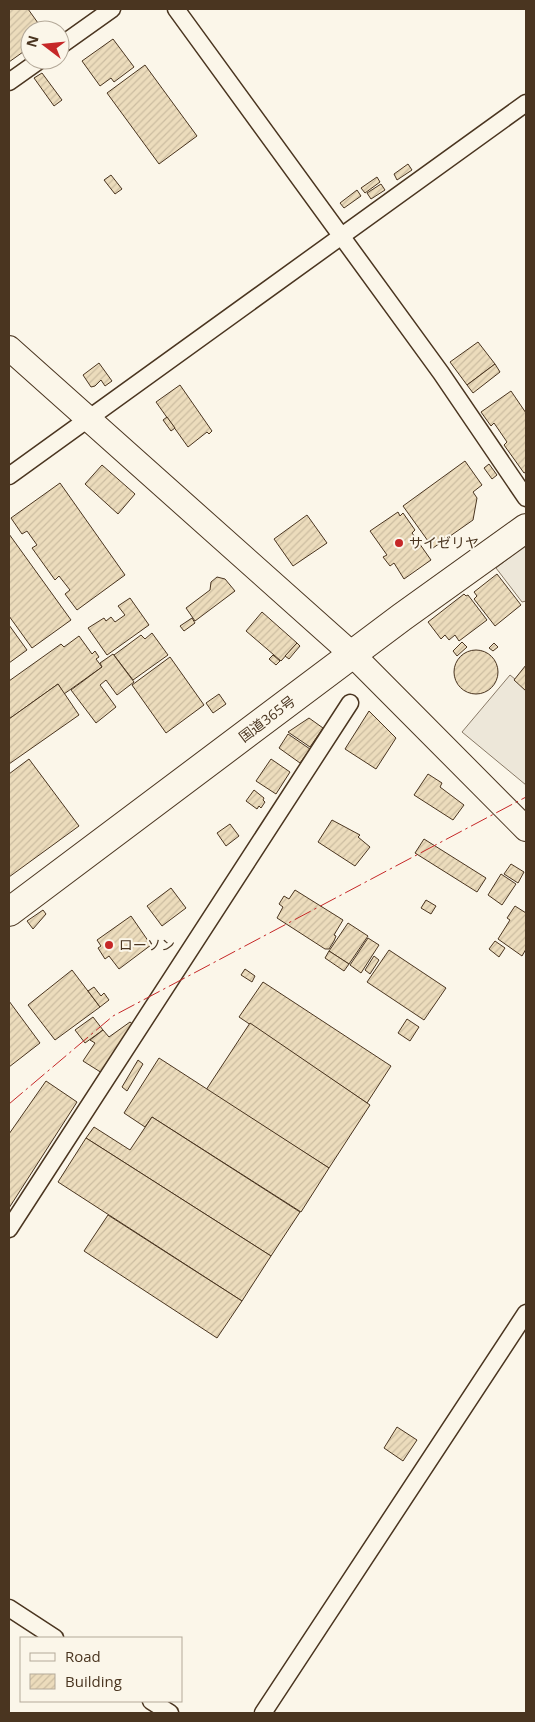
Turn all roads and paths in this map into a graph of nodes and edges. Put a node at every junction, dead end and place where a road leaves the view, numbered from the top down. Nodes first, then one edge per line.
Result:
1 (112, 9) edge
2 (176, 9) edge
3 (70, 39) edge
4 (26, 70) edge
5 (9, 82) edge
6 (526, 103) edge
7 (341, 235) junction
8 (9, 348) edge
9 (88, 419) junction
10 (9, 476) edge
11 (526, 498) edge
12 (526, 528) edge
13 (353, 655) junction
14 (350, 703) dead end
15 (526, 829) edge
16 (9, 912) edge
17 (9, 1229) edge
18 (526, 1313) edge
19 (9, 1608) edge
20 (53, 1637) edge
21 (153, 1702) edge
22 (170, 1713) edge
23 (263, 1713) edge

1 - 3 street
2 - 7 street
4 - 5 street
6 - 7 street
7 - 9 street
7 - 11 street
8 - 9 street
9 - 10 street
9 - 13 street
12 - 13 highway, 国道365号
13 - 15 street
13 - 16 highway, 国道365号
14 - 17 street
18 - 23 street
19 - 20 street
21 - 22 street

